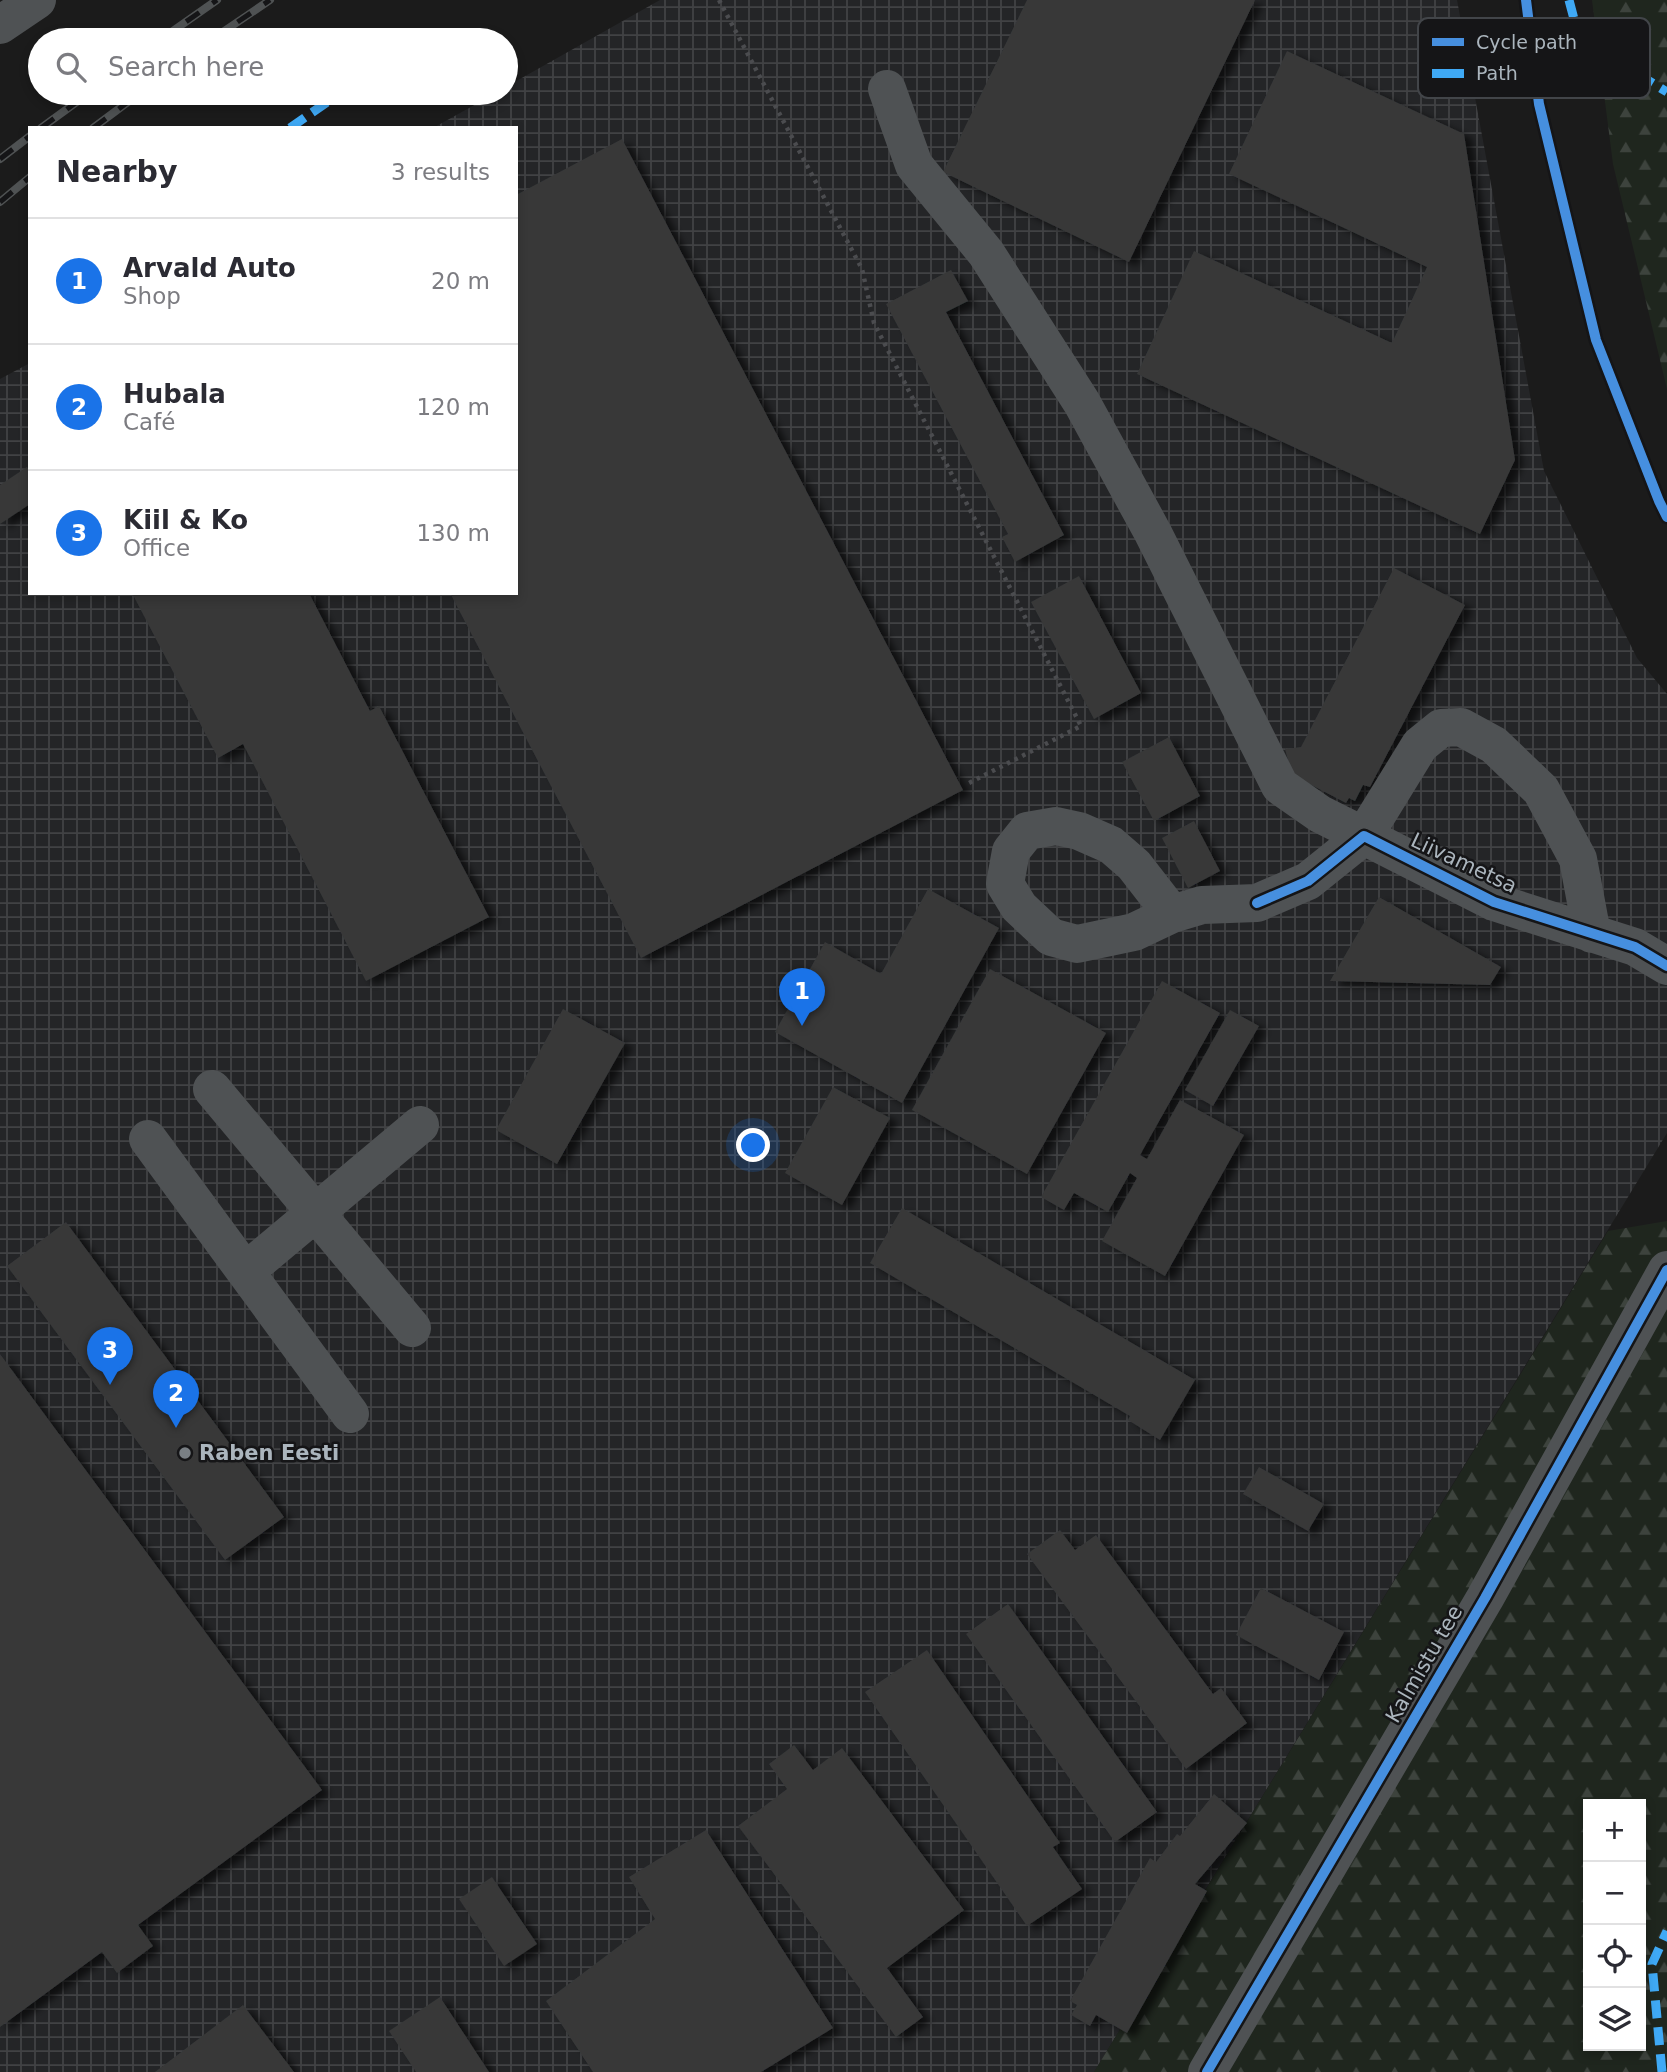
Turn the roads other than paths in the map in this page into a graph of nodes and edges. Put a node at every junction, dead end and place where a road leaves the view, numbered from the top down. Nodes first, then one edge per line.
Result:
1 (37, 0) edge
2 (0, 26) edge
3 (887, 89) dead end
4 (1364, 836) junction
5 (1172, 914) dead end
6 (1592, 934) junction
7 (1667, 966) edge
8 (212, 1089) dead end
9 (420, 1125) dead end
10 (148, 1139) dead end
11 (314, 1213) junction
12 (1667, 1270) edge
13 (246, 1271) junction
14 (412, 1328) dead end
15 (350, 1414) dead end
16 (1207, 2072) edge

1 - 2 street
3 - 4 street, Liivametsa
4 - 5 street
4 - 6 street, Liivametsa
4 - 6 street
6 - 7 street, Liivametsa
8 - 11 street
9 - 11 street
10 - 13 street
11 - 13 street
11 - 14 street
12 - 16 street, Kalmistu tee
13 - 15 street

